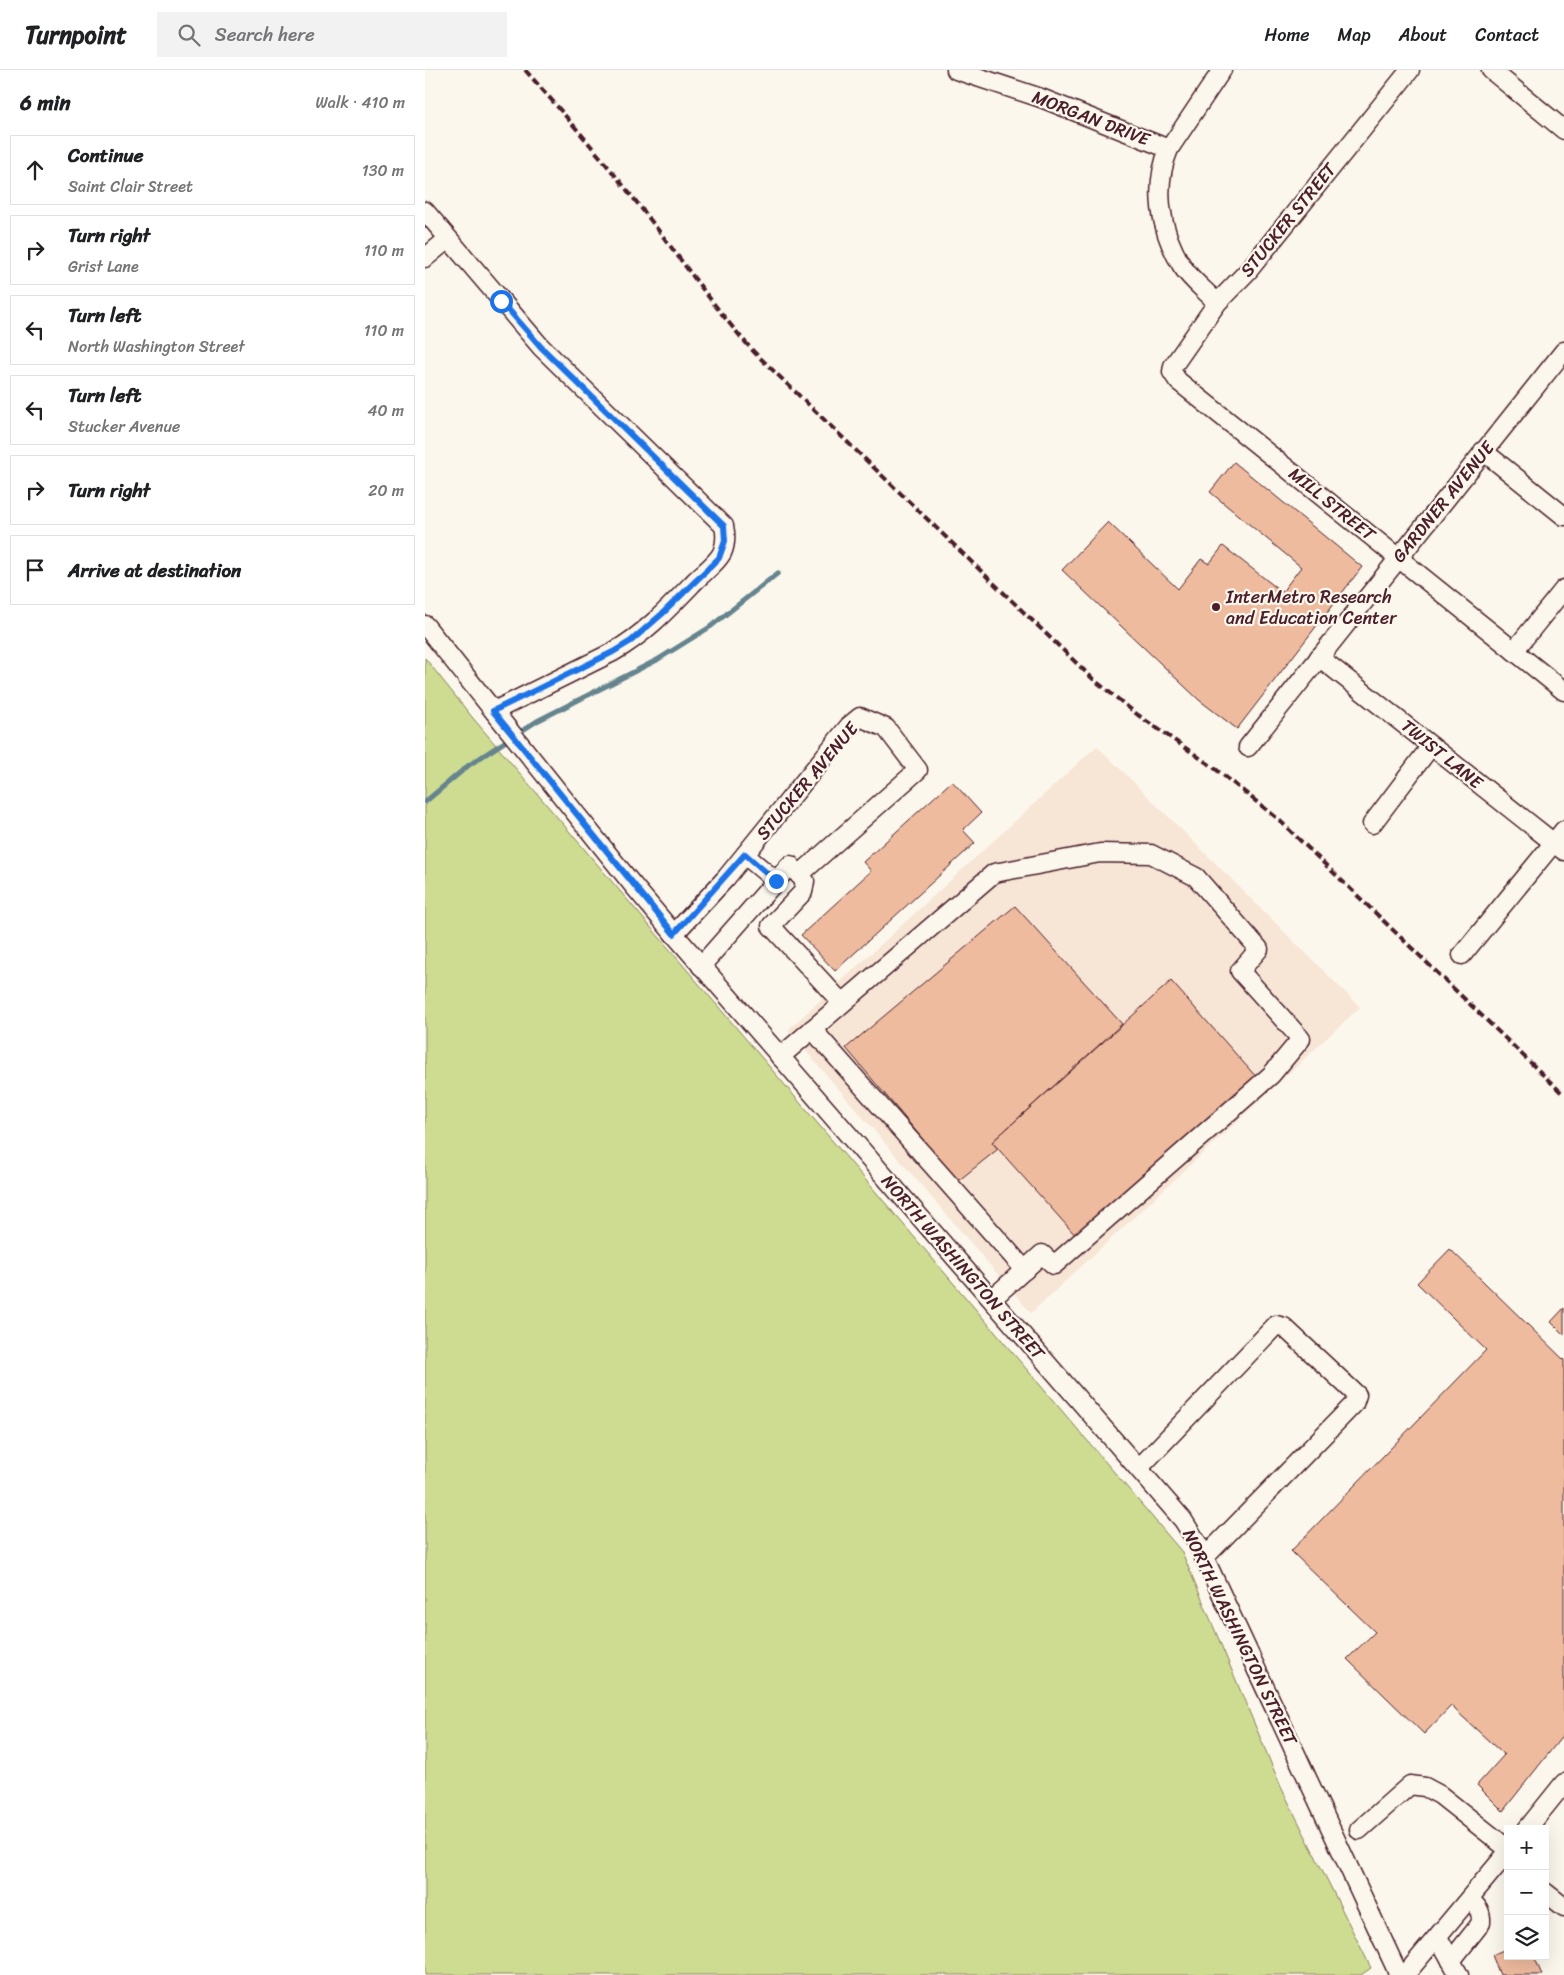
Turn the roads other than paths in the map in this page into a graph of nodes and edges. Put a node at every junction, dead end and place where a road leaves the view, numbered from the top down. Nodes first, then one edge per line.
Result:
1 (955, 70) edge
2 (1222, 70) edge
3 (1410, 70) edge
4 (1491, 70) edge
5 (1562, 123) edge
6 (1169, 149) junction
7 (425, 211) edge
8 (448, 239) junction
9 (425, 258) edge
10 (1217, 303) junction
11 (1564, 351) edge
12 (1173, 372) joint
13 (1483, 451) junction
14 (1564, 516) edge
15 (1398, 558) junction
16 (1564, 589) edge
17 (425, 624) edge
18 (1514, 651) junction
19 (1319, 657) junction
20 (1564, 690) edge
21 (493, 711) junction
22 (1431, 746) junction
23 (1247, 747) dead end
24 (1372, 824) dead end
25 (1561, 841) edge
26 (745, 854) junction
27 (799, 875) junction
28 (776, 881) junction
29 (674, 934) junction
30 (1462, 955) dead end
31 (701, 966) junction
32 (842, 1003) junction
33 (812, 1029) junction
34 (780, 1056) junction
35 (1025, 1270) junction
36 (992, 1300) junction
37 (1139, 1468) junction
38 (1204, 1558) junction
39 (1564, 1783) edge
40 (1530, 1825) edge
41 (1359, 1830) dead end
42 (1504, 1854) edge
43 (1504, 1858) edge
44 (1549, 1895) edge
45 (1469, 1899) junction
46 (1564, 1907) edge
47 (1438, 1937) junction
48 (1455, 1968) edge
49 (1399, 1975) edge
50 (1405, 1975) edge

1 - 6 street, MORGAN DRIVE
2 - 6 street
3 - 10 street, STUCKER STREET
4 - 5 street
6 - 10 street
7 - 8 street
8 - 9 street
8 - 21 street
10 - 12 street, STUCKER STREET
11 - 13 street, GARDNER AVENUE
12 - 15 street, MILL STREET
13 - 14 street
13 - 15 street, GARDNER AVENUE
15 - 18 street, MILL STREET
15 - 19 street, GARDNER AVENUE
16 - 18 street
17 - 21 street, NORTH WASHINGTON STREET
18 - 20 street, MILL STREET
19 - 22 street, TWIST LANE
19 - 23 street, GARDNER AVENUE
21 - 29 street, NORTH WASHINGTON STREET
22 - 24 street
22 - 25 street, TWIST LANE
25 - 30 street
26 - 27 street, STUCKER AVENUE
26 - 28 street
26 - 29 street, STUCKER AVENUE
27 - 28 street
27 - 32 street
28 - 31 street
29 - 31 street, NORTH WASHINGTON STREET
31 - 34 street, NORTH WASHINGTON STREET
32 - 33 street
32 - 35 street
33 - 34 street
33 - 35 street
34 - 36 street, NORTH WASHINGTON STREET
35 - 36 street
36 - 37 street, NORTH WASHINGTON STREET
37 - 38 street, NORTH WASHINGTON STREET
37 - 38 street
38 - 49 street, NORTH WASHINGTON STREET
39 - 40 street
41 - 42 street
43 - 45 street
44 - 46 street
45 - 47 street
45 - 48 street
47 - 48 street
47 - 50 street

